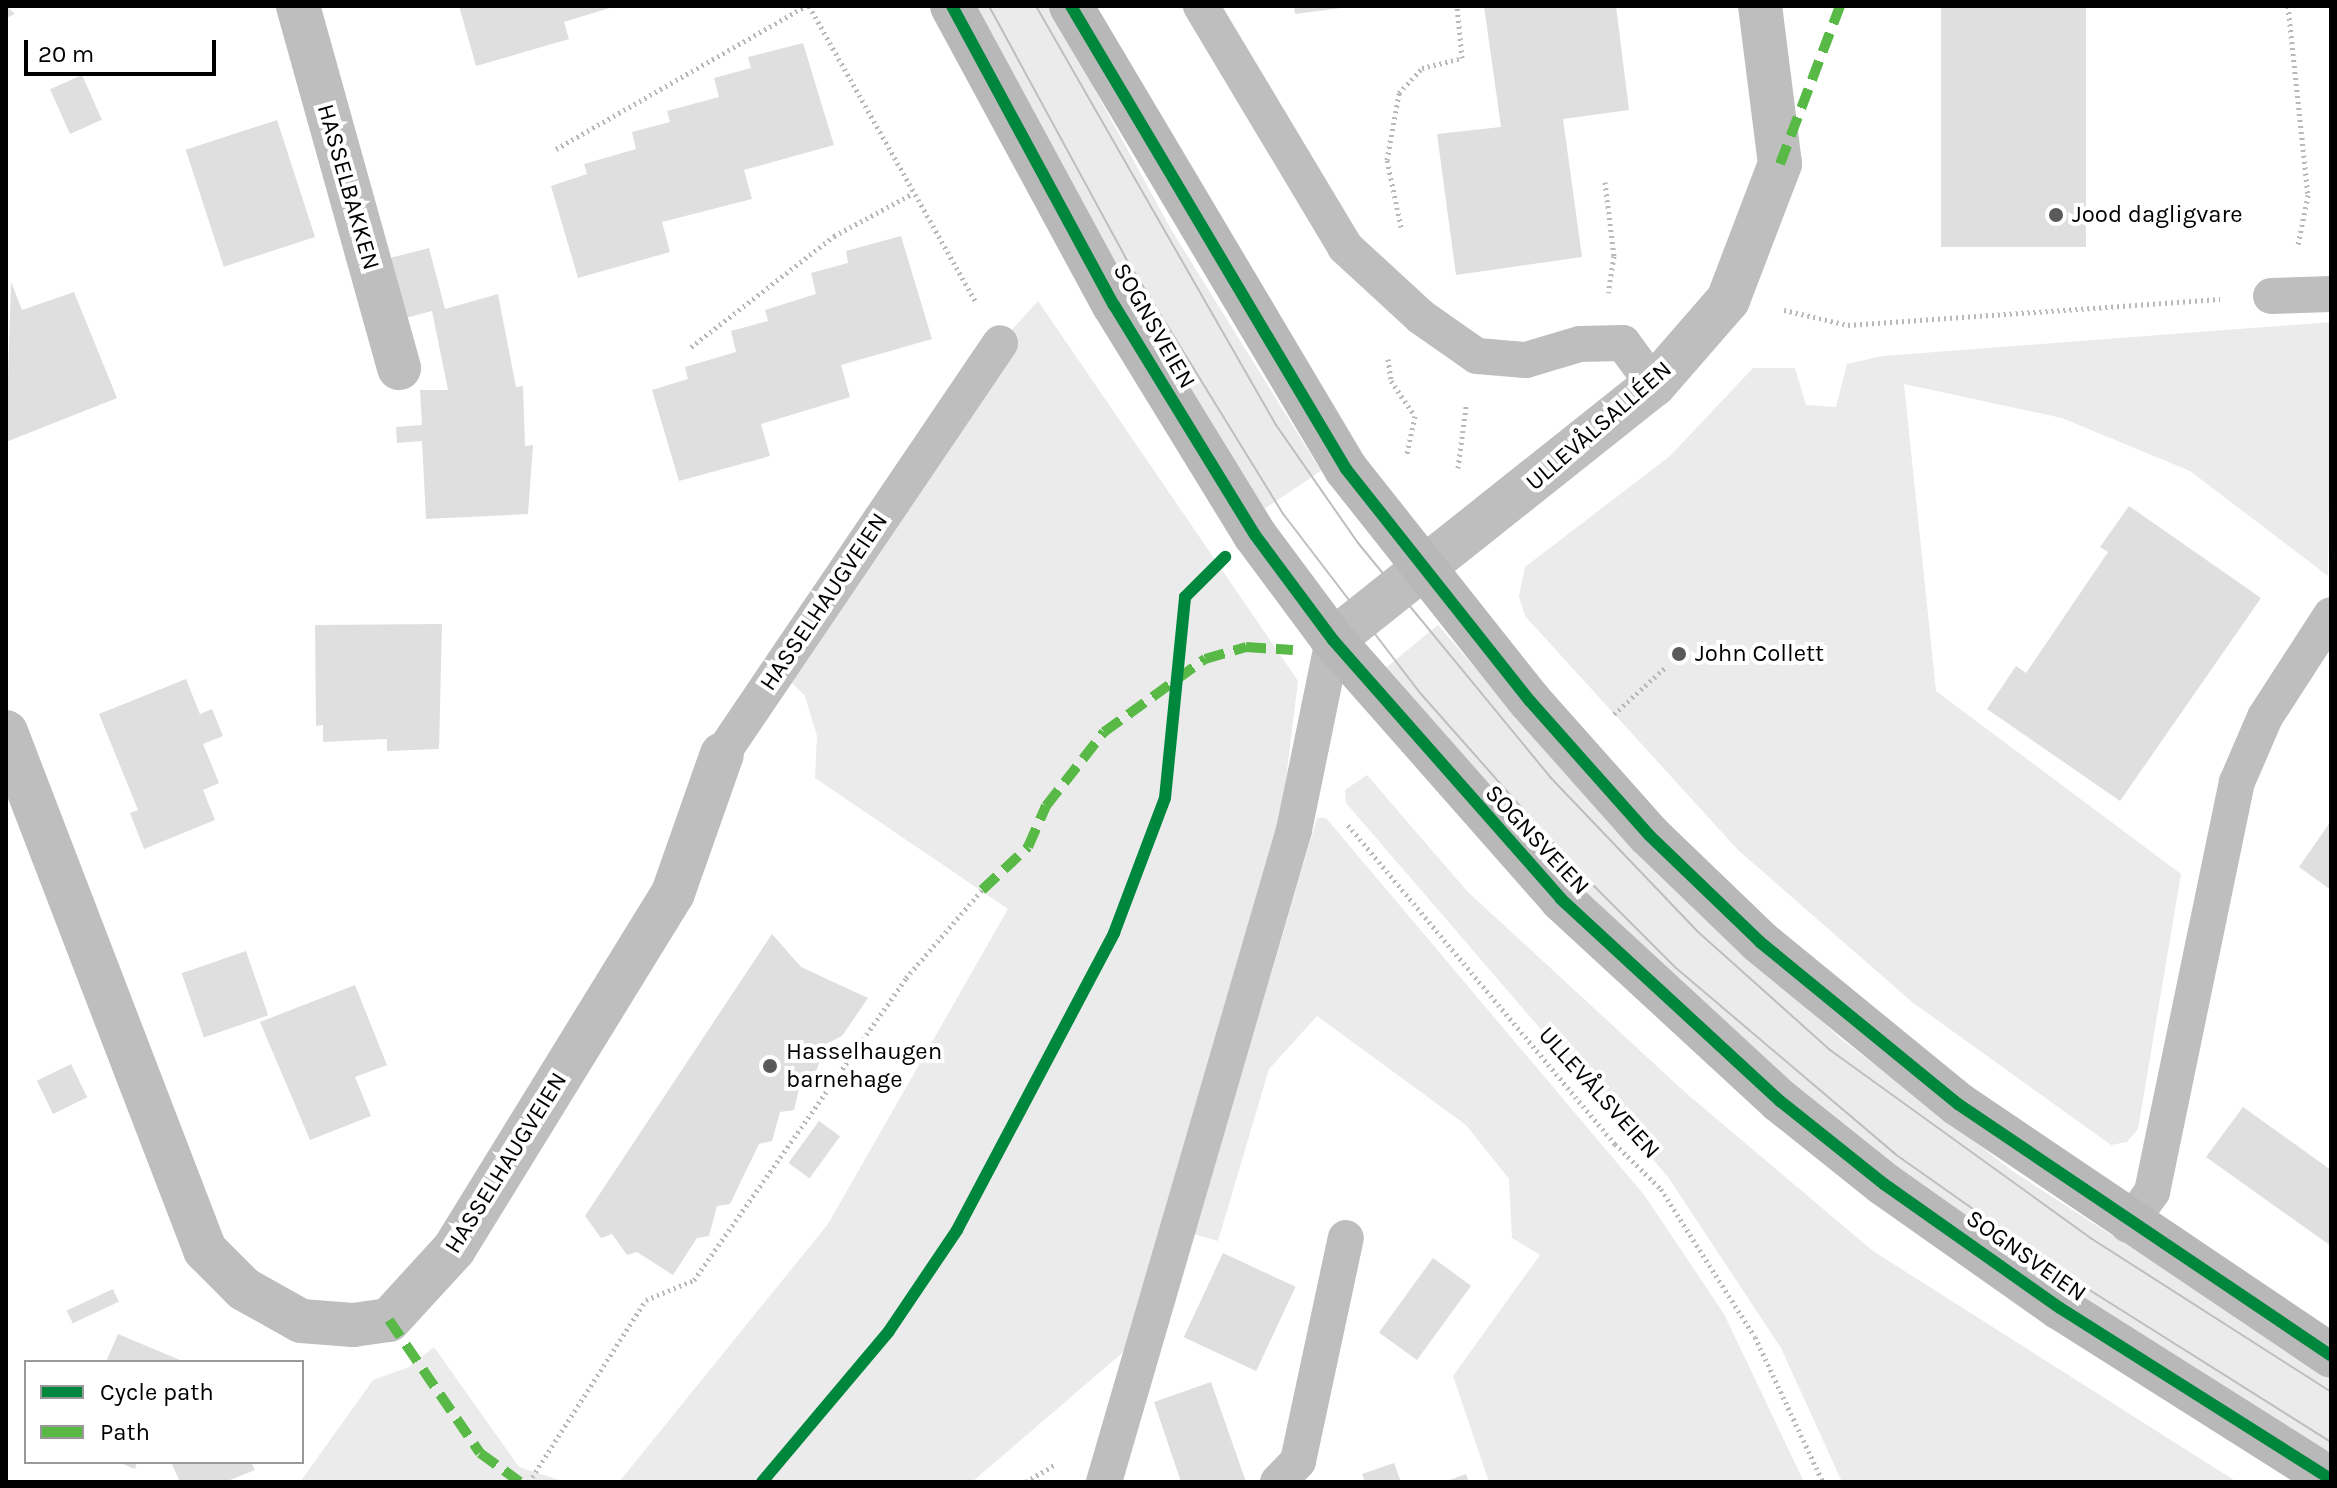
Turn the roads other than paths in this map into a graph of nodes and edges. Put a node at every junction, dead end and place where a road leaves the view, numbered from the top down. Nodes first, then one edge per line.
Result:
1 (298, 6) edge
2 (952, 6) edge
3 (1071, 6) edge
4 (1201, 6) edge
5 (1760, 6) edge
6 (2331, 294) edge
7 (2271, 296) road end
8 (1000, 343) road end
9 (399, 368) dead end
10 (1654, 385) junction
11 (1421, 569) junction
12 (2331, 615) edge
13 (1333, 640) junction
14 (6, 732) edge
15 (722, 754) joint
16 (2128, 1225) junction
17 (1346, 1238) dead end
18 (2331, 1356) edge
19 (2331, 1479) edge
20 (1104, 1482) edge
21 (1278, 1482) edge

1 - 9 street, HASSELBAKKEN
2 - 13 main road, SOGNSVEIEN
3 - 11 main road
4 - 10 lane
5 - 10 street, ULLEVÅLSALLÉEN
6 - 7 lane
8 - 15 lane, HASSELHAUGVEIEN
10 - 11 street, ULLEVÅLSALLÉEN
11 - 13 street, ULLEVÅLSALLÉEN
11 - 16 main road
12 - 16 lane
13 - 19 main road, SOGNSVEIEN
13 - 20 lane
14 - 15 street, HASSELHAUGVEIEN
16 - 18 main road
17 - 21 lane

